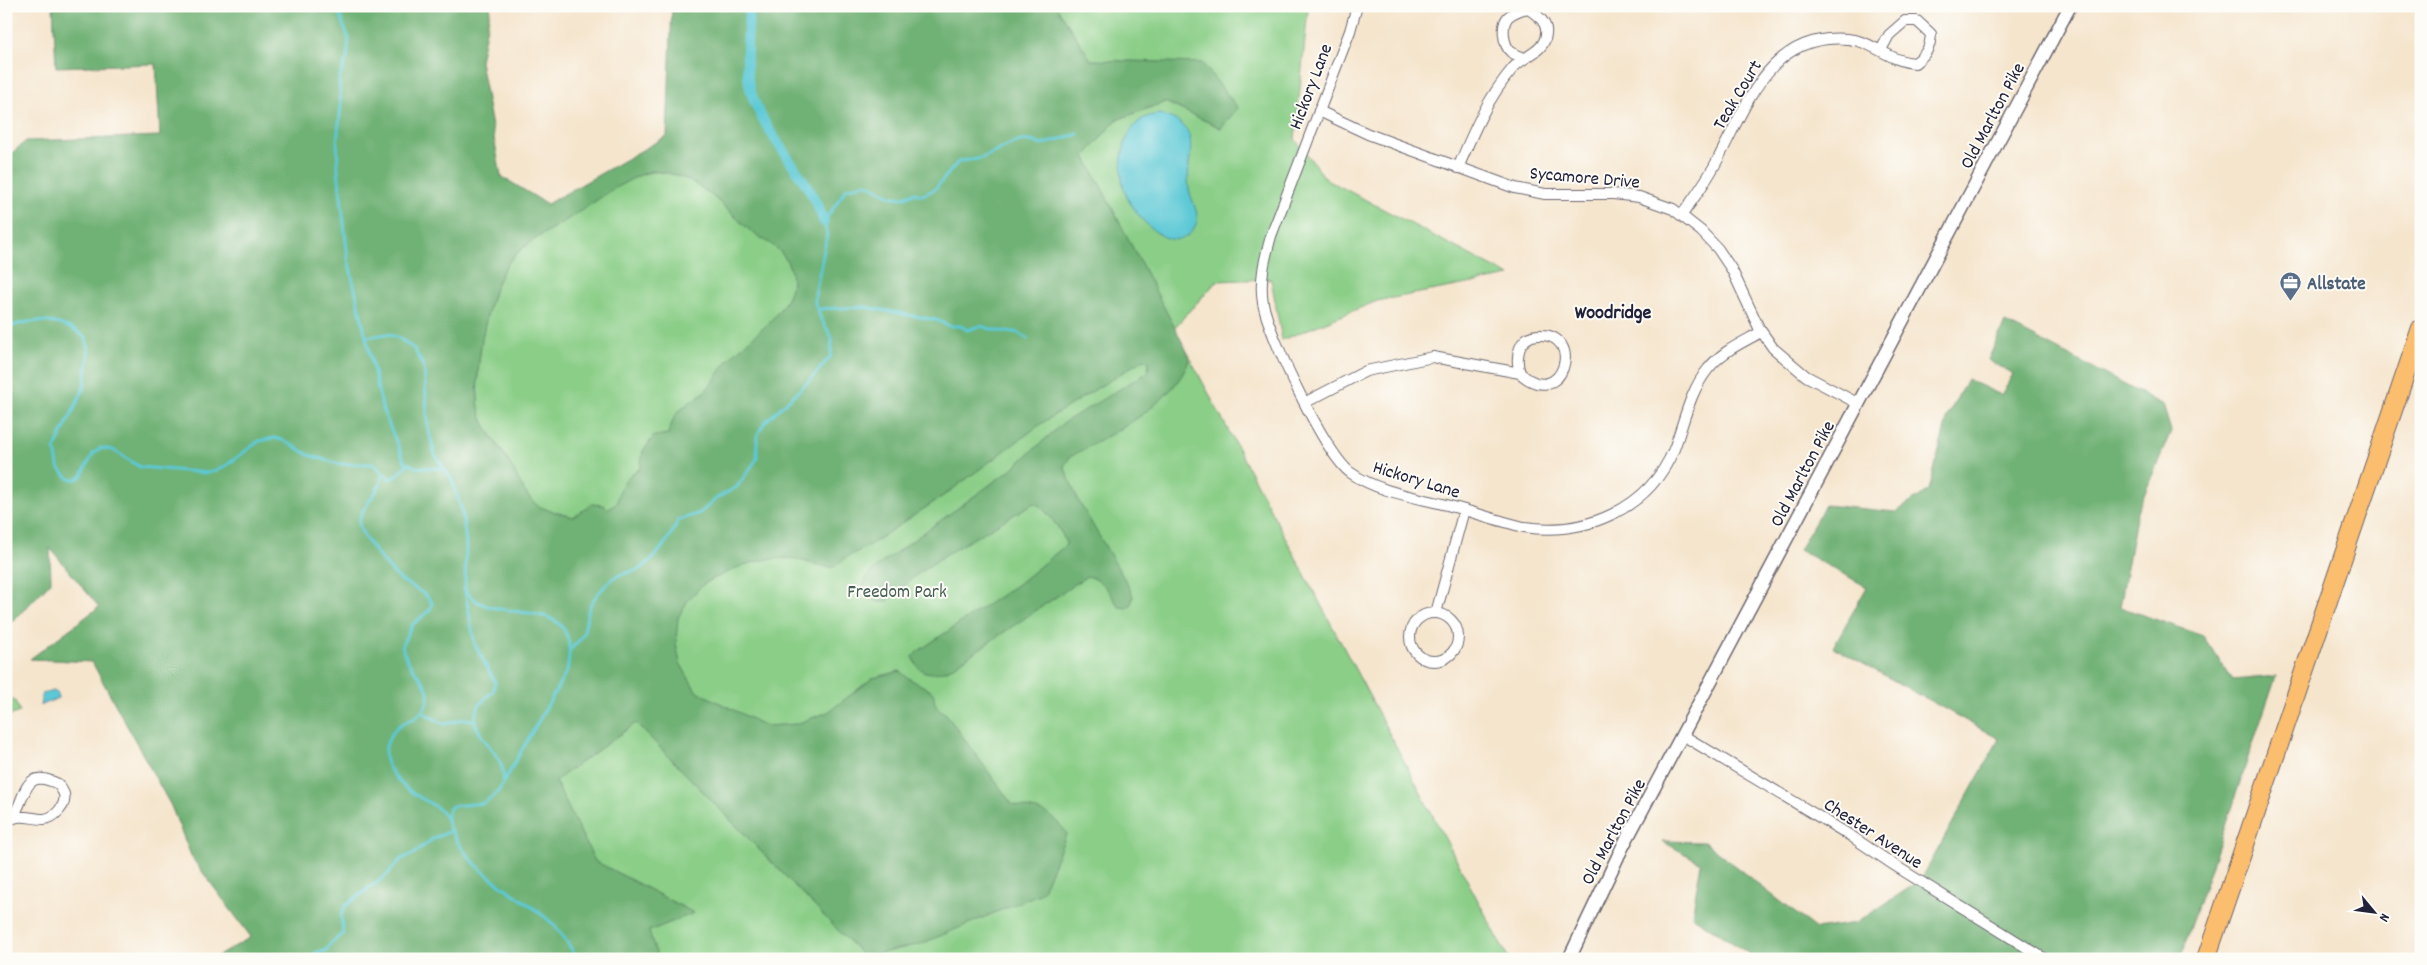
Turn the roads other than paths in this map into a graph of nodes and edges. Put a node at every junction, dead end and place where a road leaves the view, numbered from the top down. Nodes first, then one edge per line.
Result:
1 (1357, 6) edge
2 (2070, 6) edge
3 (1881, 50) junction
4 (1522, 57) junction
5 (1319, 111) junction
6 (1458, 168) junction
7 (1682, 215) junction
8 (2421, 328) edge
9 (1761, 332) junction
10 (1520, 373) junction
11 (1306, 402) junction
12 (1859, 404) junction
13 (1464, 510) junction
14 (1436, 613) junction
15 (1684, 736) junction
16 (10, 820) edge
17 (1568, 959) edge
18 (2045, 959) edge
19 (2206, 959) edge

1 - 5 street, Hickory Lane
2 - 12 street, Old Marlton Pike
3 - 3 street, Teak Court
3 - 7 street, Teak Court
4 - 4 street
4 - 6 street
5 - 6 street, Sycamore Drive
5 - 11 street, Hickory Lane
6 - 7 street, Sycamore Drive
7 - 9 street, Sycamore Drive
8 - 19 highway
9 - 12 street, Sycamore Drive
9 - 13 street, Hickory Lane
10 - 10 street
10 - 11 street
11 - 13 street, Hickory Lane
12 - 15 street, Old Marlton Pike
13 - 14 street
14 - 14 street
15 - 17 street, Old Marlton Pike
15 - 18 street, Chester Avenue
16 - 16 street

